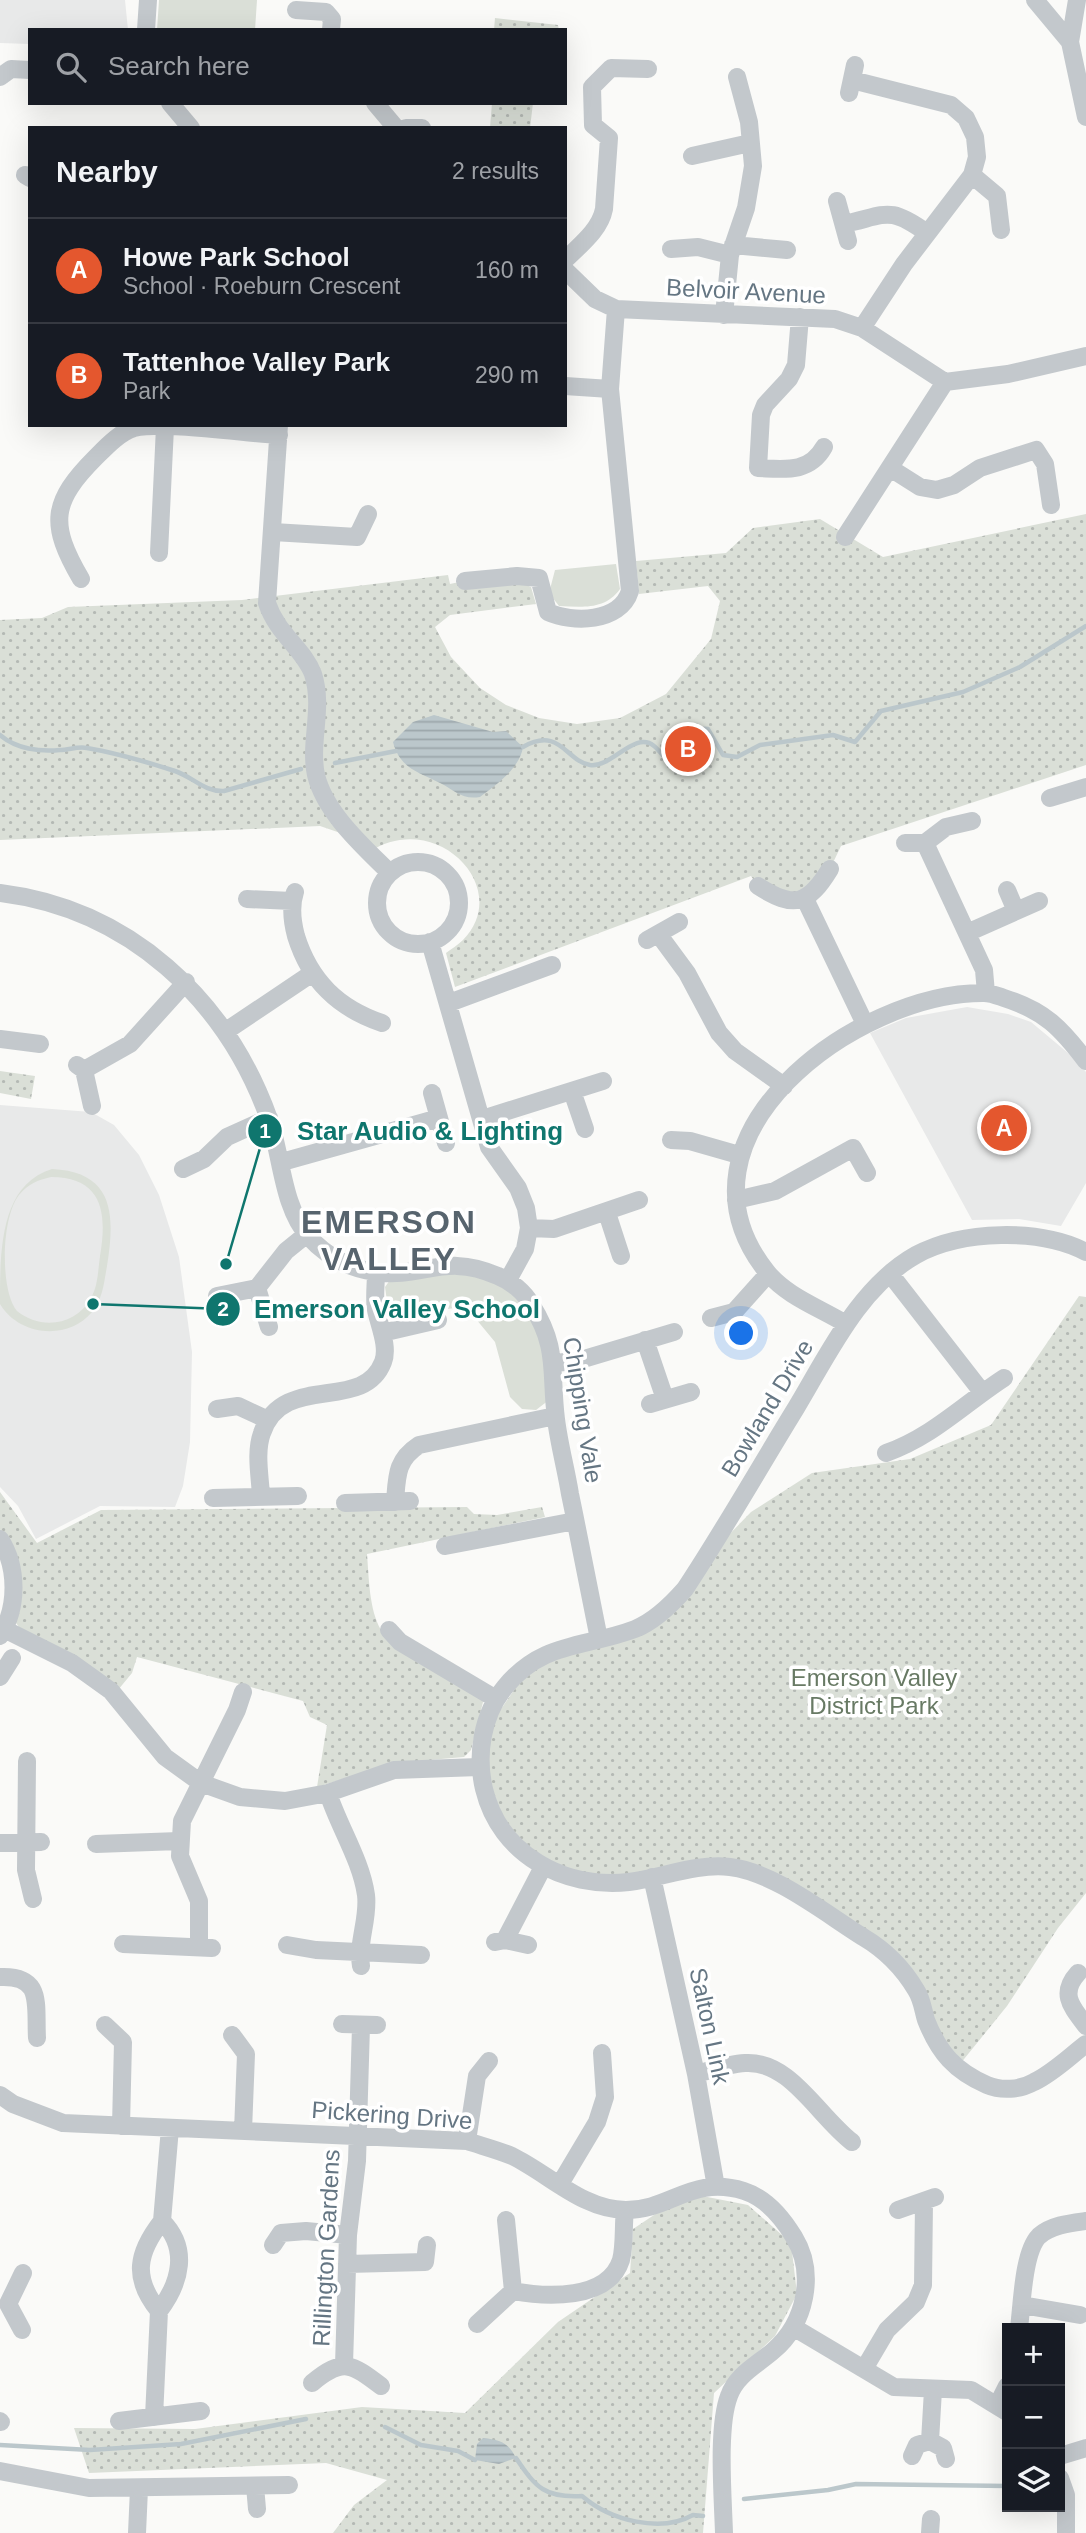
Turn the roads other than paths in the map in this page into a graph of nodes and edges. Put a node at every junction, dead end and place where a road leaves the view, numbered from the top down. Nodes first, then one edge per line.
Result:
1 (149, 0) edge
2 (1035, 0) edge
3 (1077, 0) edge
4 (296, 10) dead end
5 (146, 28) edge
6 (331, 28) edge
7 (1070, 42) junction
8 (28, 70) edge
9 (649, 72) dead end
10 (0, 77) edge
11 (737, 77) dead end
12 (852, 79) dead end
13 (172, 105) edge
14 (377, 105) edge
15 (1086, 117) edge
16 (189, 126) edge
17 (394, 126) edge
18 (750, 143) junction
19 (692, 156) dead end
20 (972, 175) junction
21 (837, 201) dead end
22 (1002, 230) dead end
23 (927, 233) junction
24 (671, 249) dead end
25 (732, 250) junction
26 (787, 250) dead end
27 (567, 258) edge
28 (567, 272) edge
29 (616, 309) junction
30 (724, 315) junction
31 (800, 317) junction
32 (862, 328) junction
33 (1082, 361) edge
34 (945, 382) junction
35 (567, 386) edge
36 (610, 389) junction
37 (166, 428) junction
38 (279, 430) edge
39 (824, 447) dead end
40 (890, 468) junction
41 (1051, 505) dead end
42 (368, 514) dead end
43 (273, 531) junction
44 (845, 537) dead end
45 (159, 553) dead end
46 (80, 579) dead end
47 (465, 581) dead end
48 (1085, 789) edge
49 (1049, 798) dead end
50 (972, 821) dead end
51 (905, 843) dead end
52 (925, 843) junction
53 (830, 869) dead end
54 (390, 873) junction
55 (758, 886) dead end
56 (1007, 890) dead end
57 (0, 893) edge
58 (247, 899) dead end
59 (805, 899) junction
60 (1039, 901) dead end
61 (1016, 911) junction
62 (680, 922) dead end
63 (967, 933) junction
64 (430, 942) junction
65 (552, 965) dead end
66 (311, 974) junction
67 (186, 982) junction
68 (986, 992) junction
69 (449, 1003) junction
70 (382, 1023) dead end
71 (864, 1024) junction
72 (226, 1031) junction
73 (0, 1039) edge
74 (33, 1045) dead end
75 (1086, 1061) edge
76 (603, 1082) dead end
77 (784, 1086) junction
78 (572, 1091) junction
79 (432, 1093) dead end
80 (92, 1106) dead end
81 (269, 1118) junction
82 (439, 1118) junction
83 (482, 1119) junction
84 (585, 1129) dead end
85 (671, 1140) dead end
86 (446, 1143) dead end
87 (739, 1155) junction
88 (282, 1162) junction
89 (183, 1169) dead end
90 (867, 1173) dead end
91 (639, 1200) dead end
92 (737, 1200) junction
93 (607, 1213) junction
94 (529, 1228) junction
95 (307, 1234) junction
96 (1086, 1252) edge
97 (621, 1256) dead end
98 (376, 1272) junction
99 (768, 1274) junction
100 (891, 1275) junction
101 (508, 1280) junction
102 (257, 1288) junction
103 (217, 1296) dead end
104 (711, 1318) dead end
105 (438, 1320) dead end
106 (846, 1324) junction
107 (269, 1327) dead end
108 (674, 1332) dead end
109 (382, 1333) junction
110 (645, 1340) junction
111 (554, 1363) junction
112 (1004, 1378) dead end
113 (691, 1392) dead end
114 (982, 1392) junction
115 (217, 1409) dead end
116 (555, 1416) junction
117 (268, 1420) junction
118 (886, 1453) dead end
119 (261, 1496) junction
120 (298, 1496) dead end
121 (214, 1498) dead end
122 (345, 1503) dead end
123 (575, 1521) junction
124 (0, 1539) edge
125 (445, 1546) dead end
126 (389, 1630) dead end
127 (2, 1633) edge
128 (599, 1639) junction
129 (12, 1658) dead end
130 (0, 1677) edge
131 (243, 1692) dead end
132 (496, 1699) junction
133 (27, 1761) dead end
134 (479, 1767) junction
135 (201, 1783) junction
136 (328, 1793) junction
137 (179, 1841) junction
138 (33, 1842) junction
139 (0, 1843) edge
140 (96, 1844) dead end
141 (543, 1867) junction
142 (652, 1877) junction
143 (33, 1899) dead end
144 (292, 1927) dead end
145 (134, 1938) dead end
146 (528, 1945) dead end
147 (421, 1955) dead end
148 (360, 1959) junction
149 (1078, 1973) dead end
150 (0, 1977) edge
151 (36, 2019) junction
152 (18, 2020) dead end
153 (342, 2024) dead end
154 (105, 2025) dead end
155 (1086, 2026) edge
156 (232, 2035) dead end
157 (37, 2038) dead end
158 (1086, 2044) edge
159 (602, 2053) dead end
160 (489, 2061) dead end
161 (696, 2074) junction
162 (0, 2095) edge
163 (121, 2126) junction
164 (170, 2128) junction
165 (243, 2131) junction
166 (357, 2135) junction
167 (839, 2140) dead end
168 (467, 2141) junction
169 (560, 2185) junction
170 (716, 2187) junction
171 (625, 2210) junction
172 (898, 2210) dead end
173 (162, 2221) junction
174 (1086, 2221) edge
175 (513, 2231) dead end
176 (348, 2235) junction
177 (272, 2245) dead end
178 (427, 2245) dead end
179 (347, 2264) junction
180 (23, 2273) dead end
181 (513, 2291) junction
182 (4, 2304) edge
183 (1022, 2305) junction
184 (159, 2311) junction
185 (1081, 2313) dead end
186 (1020, 2323) edge
187 (484, 2324) dead end
188 (793, 2327) junction
189 (22, 2330) dead end
190 (344, 2365) junction
191 (864, 2369) junction
192 (312, 2383) dead end
193 (381, 2386) dead end
194 (933, 2390) junction
195 (1002, 2409) edge
196 (201, 2411) dead end
197 (154, 2417) junction
198 (119, 2421) dead end
199 (930, 2441) junction
200 (1086, 2448) edge
201 (1065, 2454) edge
202 (912, 2456) dead end
203 (946, 2459) dead end
204 (0, 2471) edge
205 (289, 2485) dead end
206 (255, 2486) junction
207 (139, 2488) junction
208 (1065, 2492) edge
209 (257, 2509) dead end
210 (137, 2533) edge
211 (724, 2533) edge
212 (1066, 2533) edge

1 - 5 street
2 - 7 street
3 - 7 street
4 - 6 street
7 - 15 street
8 - 10 street
9 - 27 street
11 - 18 street
12 - 20 street
13 - 16 street
14 - 17 street
18 - 19 street
18 - 25 street
20 - 22 street
20 - 23 street
21 - 23 street
23 - 32 street
24 - 25 street
25 - 26 street
25 - 30 street
28 - 29 street, Belvoir Avenue
29 - 30 street, Belvoir Avenue
29 - 36 street
30 - 31 street, Belvoir Avenue
31 - 32 street, Belvoir Avenue
31 - 39 street
32 - 34 street, Belvoir Avenue
33 - 34 street
34 - 40 street
35 - 36 street
36 - 47 street
37 - 38 street
37 - 45 street
37 - 46 street
38 - 43 street
40 - 41 street
40 - 44 street
42 - 43 street
43 - 54 street
48 - 49 street
50 - 52 street
51 - 52 street
52 - 63 street
53 - 59 street
54 - 64 street
54 - 64 street
55 - 59 street
56 - 61 street
57 - 67 street, Chipping Vale
58 - 66 street
59 - 71 street
60 - 61 street
61 - 63 street
62 - 77 street
63 - 68 street
64 - 69 street
65 - 69 street
66 - 70 street
66 - 72 street
67 - 72 street, Chipping Vale
67 - 80 street
68 - 71 street
68 - 75 street
69 - 83 street
71 - 77 street
72 - 81 street, Chipping Vale
73 - 74 street
76 - 78 street
77 - 87 street
78 - 83 street
78 - 84 street
79 - 82 street
81 - 88 street, Chipping Vale
81 - 89 street
82 - 86 street
82 - 88 street
83 - 94 street
85 - 87 street
87 - 92 street
88 - 95 street, Chipping Vale
90 - 92 street
91 - 93 street
92 - 99 street
93 - 94 street
93 - 97 street
94 - 101 street
95 - 98 street, Chipping Vale
95 - 102 street
96 - 100 street, Bowland Drive
98 - 101 street, Chipping Vale
98 - 109 street
99 - 104 street
99 - 106 street
100 - 106 street, Bowland Drive
100 - 114 street
101 - 111 street, Chipping Vale
102 - 103 street
102 - 107 street
105 - 109 street
106 - 128 street, Bowland Drive
108 - 110 street
109 - 117 street
110 - 111 street
110 - 113 street
111 - 116 street, Chipping Vale
112 - 114 street
114 - 118 street
115 - 117 street
116 - 122 street
116 - 123 street, Chipping Vale
117 - 119 street
119 - 120 street
119 - 121 street
123 - 125 street
123 - 128 street, Chipping Vale
124 - 127 street
126 - 132 street
127 - 135 street
128 - 132 street, Bowland Drive
129 - 130 street
131 - 135 street
132 - 134 street, Bowland Drive
133 - 138 street
134 - 136 street
134 - 141 street
135 - 136 street
135 - 137 street
136 - 148 street
137 - 140 street
137 - 145 street
138 - 139 street
138 - 143 street
141 - 142 street
141 - 146 street
142 - 158 street
142 - 161 street, Salton Link
144 - 148 street
147 - 148 street
149 - 155 street
150 - 151 street
151 - 152 street
151 - 157 street
153 - 166 street, Rillington Gardens
154 - 163 street
156 - 165 street
159 - 169 street
160 - 168 street
161 - 167 street
161 - 170 street, Salton Link
162 - 163 street, Pickering Drive
163 - 164 street, Pickering Drive
164 - 165 street, Pickering Drive
164 - 173 street
165 - 166 street, Pickering Drive
166 - 168 street, Pickering Drive
166 - 176 street, Rillington Gardens
168 - 169 street, Pickering Drive
169 - 171 street, Pickering Drive
170 - 171 street, Pickering Drive
170 - 188 street, Pickering Drive
171 - 181 street
172 - 191 street
173 - 184 street
173 - 184 street
174 - 183 street
175 - 181 street
176 - 177 street
176 - 179 street, Rillington Gardens
178 - 179 street
179 - 190 street, Rillington Gardens
180 - 182 street
181 - 187 street
182 - 189 street
183 - 185 street
183 - 186 street
184 - 197 street
188 - 191 street
188 - 211 street
190 - 192 street
190 - 193 street
191 - 194 street
194 - 195 street
194 - 199 street
196 - 197 street
197 - 198 street
199 - 202 street
199 - 203 street
200 - 201 street
204 - 207 street
205 - 206 street
206 - 207 street
206 - 209 street
207 - 210 street
208 - 212 street

